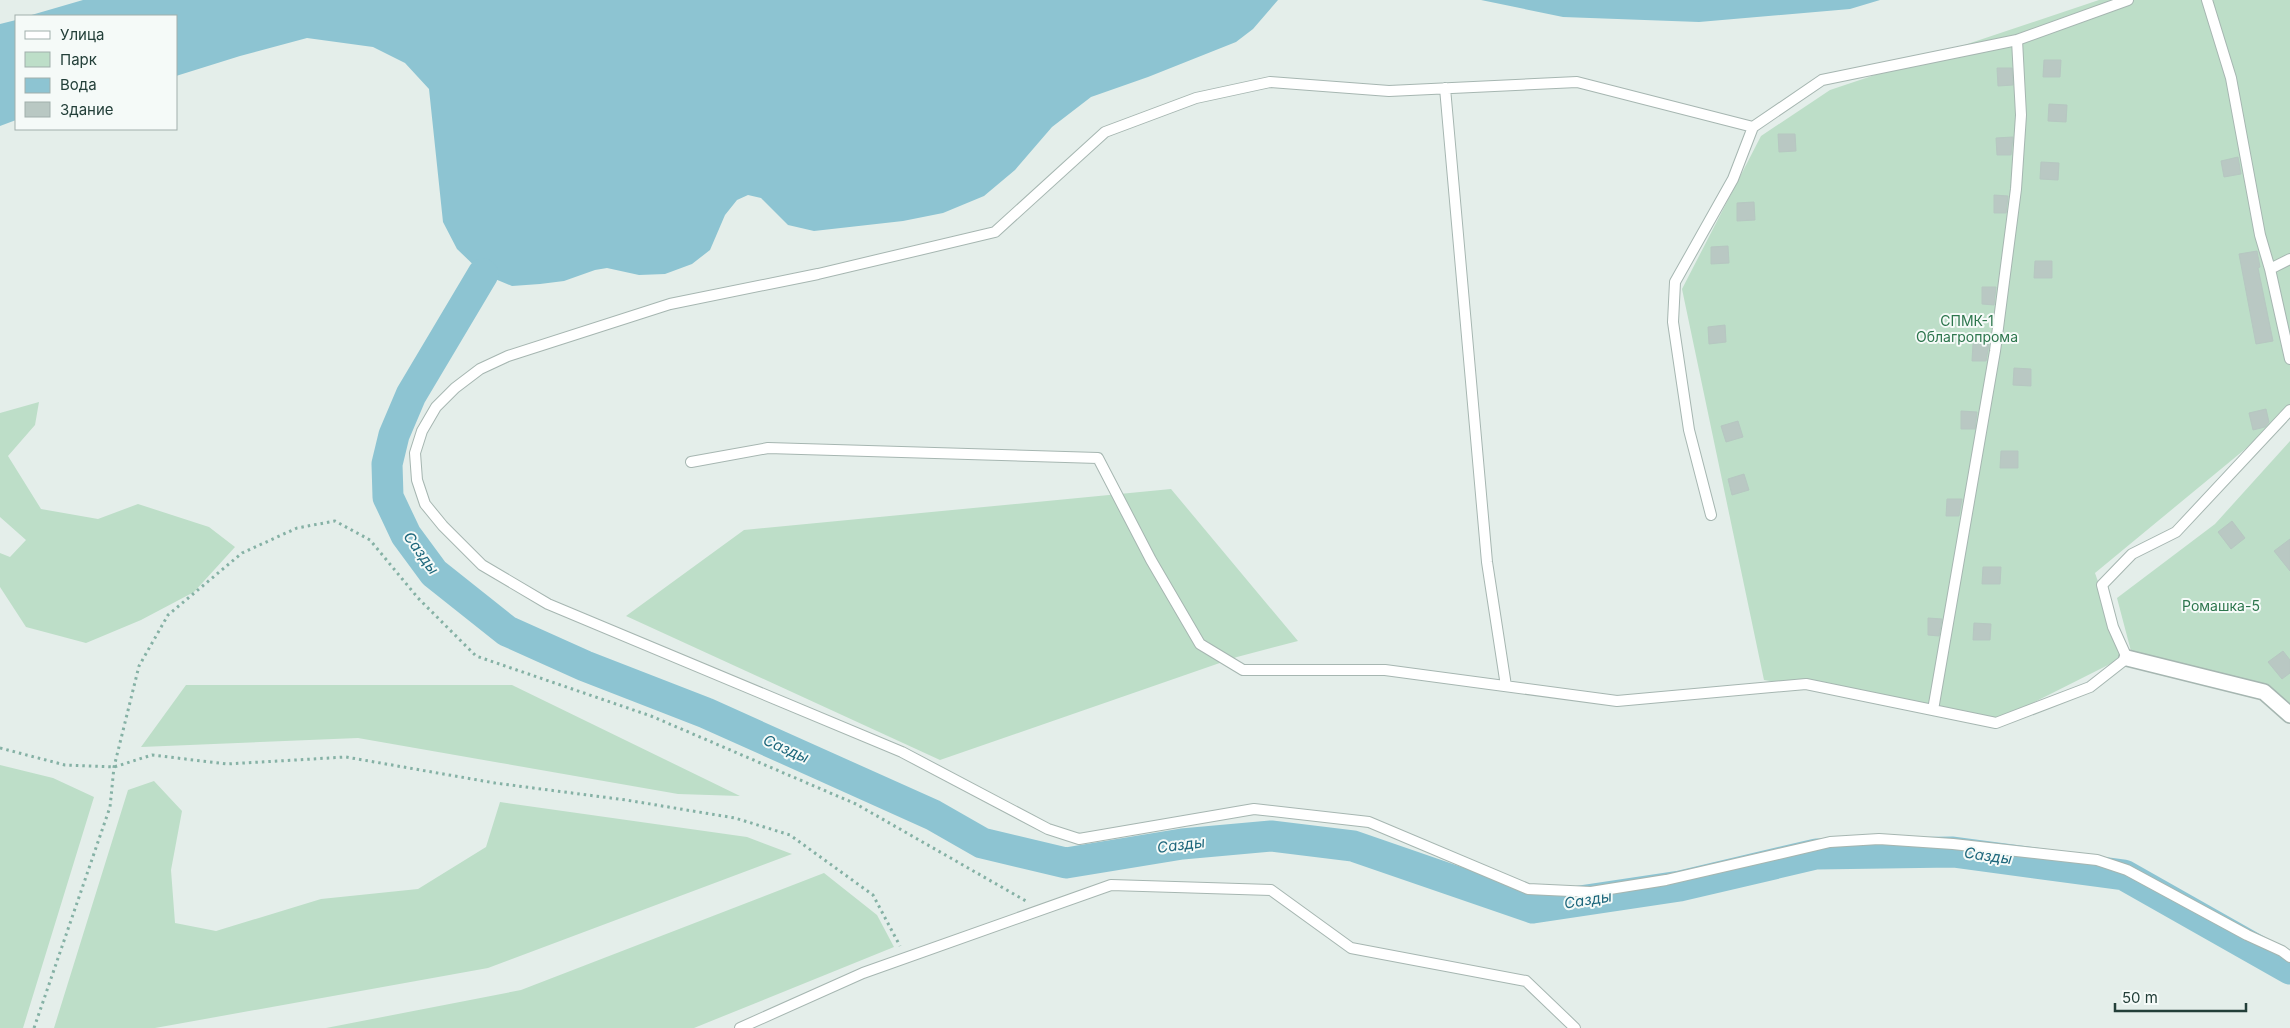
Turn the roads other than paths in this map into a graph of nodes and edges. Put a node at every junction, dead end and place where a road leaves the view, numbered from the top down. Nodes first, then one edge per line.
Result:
1 (2128, 0) edge
2 (2207, 0) edge
3 (2017, 40) junction
4 (1445, 88) junction
5 (1753, 128) junction
6 (2290, 259) edge
7 (2270, 269) junction
8 (2290, 358) edge
9 (2290, 410) edge
10 (691, 462) dead end
11 (1711, 515) dead end
12 (2127, 658) junction
13 (1506, 686) junction
14 (1933, 710) junction
15 (2290, 715) edge
16 (2290, 957) edge
17 (740, 1028) edge
18 (1574, 1028) edge

1 - 3 lane
2 - 7 lane
3 - 5 lane
3 - 14 lane
4 - 5 lane
4 - 13 lane
4 - 16 lane
5 - 11 lane
6 - 7 lane
7 - 8 lane
9 - 12 lane
10 - 13 lane
12 - 14 lane
12 - 15 street
13 - 14 lane
17 - 18 lane

